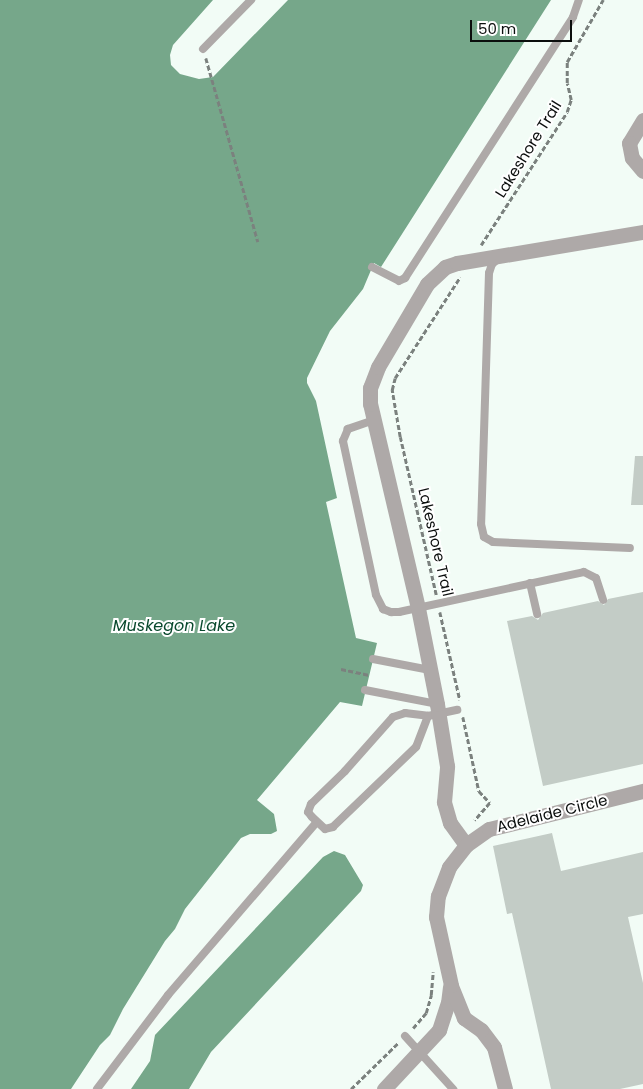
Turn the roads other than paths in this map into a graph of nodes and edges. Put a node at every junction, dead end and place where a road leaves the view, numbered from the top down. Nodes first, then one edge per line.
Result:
1 (251, 0) edge
2 (579, 0) edge
3 (203, 49) road end
4 (643, 120) edge
5 (643, 171) edge
6 (643, 232) edge
7 (500, 256) junction
8 (372, 267) dead end
9 (374, 420) junction
10 (630, 548) dead end
11 (530, 583) junction
12 (603, 600) dead end
13 (418, 608) junction
14 (537, 614) dead end
15 (373, 659) dead end
16 (430, 670) junction
17 (365, 690) dead end
18 (459, 710) road end
19 (434, 711) junction
20 (643, 791) edge
21 (317, 822) junction
22 (462, 840) junction
23 (450, 985) junction
24 (475, 1026) junction
25 (437, 1032) junction
26 (404, 1036) road end
27 (419, 1052) junction
28 (97, 1089) edge
29 (384, 1089) edge
30 (453, 1089) edge
31 (506, 1089) edge

1 - 3 lane
2 - 8 lane
4 - 5 street
6 - 7 street
7 - 9 street
7 - 10 lane
9 - 13 street
9 - 13 lane
11 - 12 lane
11 - 13 lane
11 - 14 lane
13 - 16 street
15 - 16 lane
16 - 19 street
17 - 19 lane
18 - 19 lane
19 - 21 lane
19 - 21 lane
19 - 22 street
20 - 22 street, Adelaide Circle
21 - 28 lane
22 - 23 street, Adelaide Circle
23 - 24 street, Adelaide Circle
23 - 25 street, Adelaide Circle
24 - 25 street
24 - 31 street, Adelaide Circle
25 - 27 street, Adelaide Circle
26 - 27 lane
27 - 29 street, Adelaide Circle
27 - 30 lane

